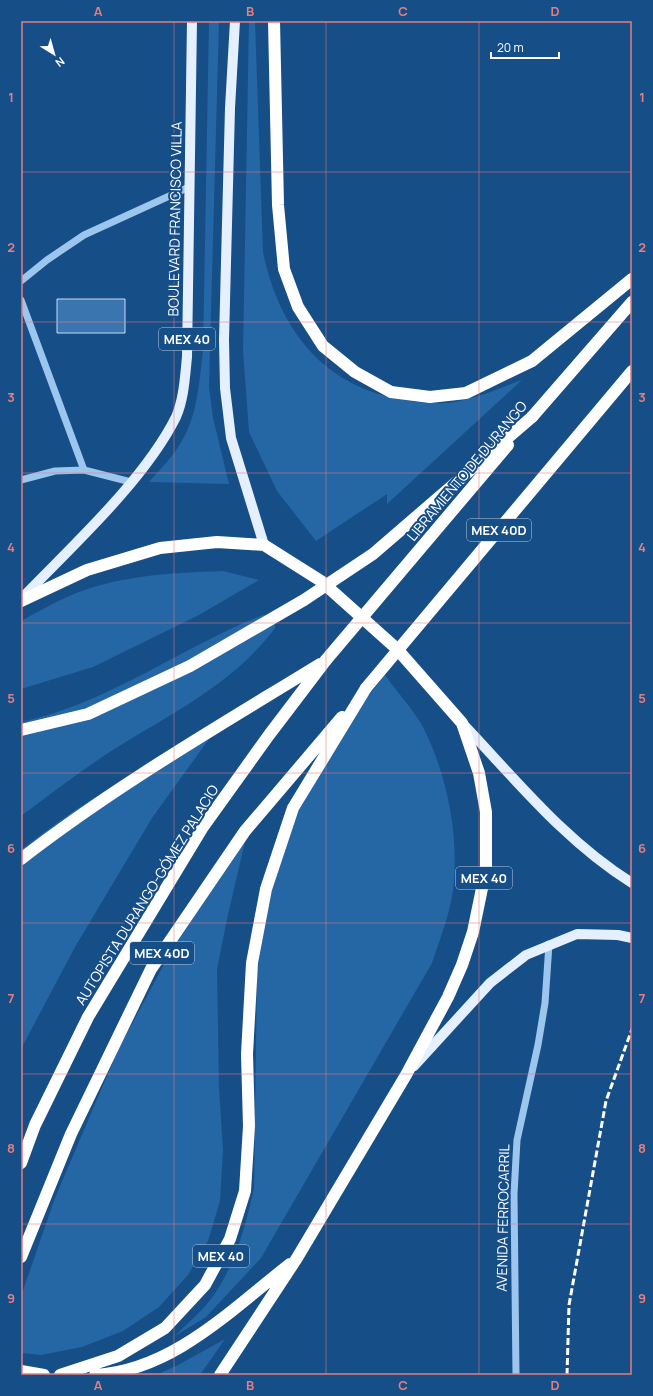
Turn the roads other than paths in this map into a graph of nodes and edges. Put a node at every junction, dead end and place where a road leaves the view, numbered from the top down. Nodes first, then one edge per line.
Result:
1 (192, 21) edge
2 (235, 21) edge
3 (274, 21) edge
4 (189, 187) junction
5 (632, 279) edge
6 (21, 281) edge
7 (21, 300) edge
8 (632, 302) edge
9 (632, 371) edge
10 (532, 417) junction
11 (84, 470) junction
12 (21, 480) edge
13 (131, 482) junction
14 (264, 546) junction
15 (21, 600) edge
16 (326, 660) junction
17 (366, 688) junction
18 (462, 723) junction
19 (21, 730) edge
20 (21, 859) edge
21 (632, 883) edge
22 (632, 938) edge
23 (549, 944) junction
24 (406, 1075) junction
25 (21, 1163) edge
26 (21, 1257) edge
27 (297, 1258) junction
28 (21, 1371) edge
29 (44, 1375) edge
30 (60, 1375) edge
31 (95, 1375) edge
32 (220, 1375) edge
33 (516, 1375) edge

1 - 4 main road, BOULEVARD FRANCISCO VILLA / MEX 40
2 - 14 main road, MEX 40
3 - 5 highway
4 - 6 street
4 - 13 main road, BOULEVARD FRANCISCO VILLA / MEX 40
7 - 11 street
8 - 10 highway, LIBRAMIENTO DE DURANGO / MEX 40D
9 - 17 highway, MEX 40D, bridge
10 - 16 highway, LIBRAMIENTO DE DURANGO / MEX 40D, bridge
10 - 19 highway, bridge
11 - 12 street
11 - 13 street
13 - 15 main road, BOULEVARD FRANCISCO VILLA / MEX 40
14 - 15 highway, MEX 40
14 - 18 highway, MEX 40
16 - 20 highway
16 - 25 highway, AUTOPISTA DURANGO-GÓMEZ PALACIO / MEX 40D
17 - 26 highway, MEX 40D
17 - 30 highway, MEX 40
18 - 21 main road, MEX 40
18 - 24 highway, MEX 40
22 - 23 main road, MEX 40
23 - 24 main road, MEX 40
23 - 33 street, AVENIDA FERROCARRIL
24 - 27 highway, MEX 40
27 - 31 highway, MEX 40
27 - 32 highway
28 - 29 highway

